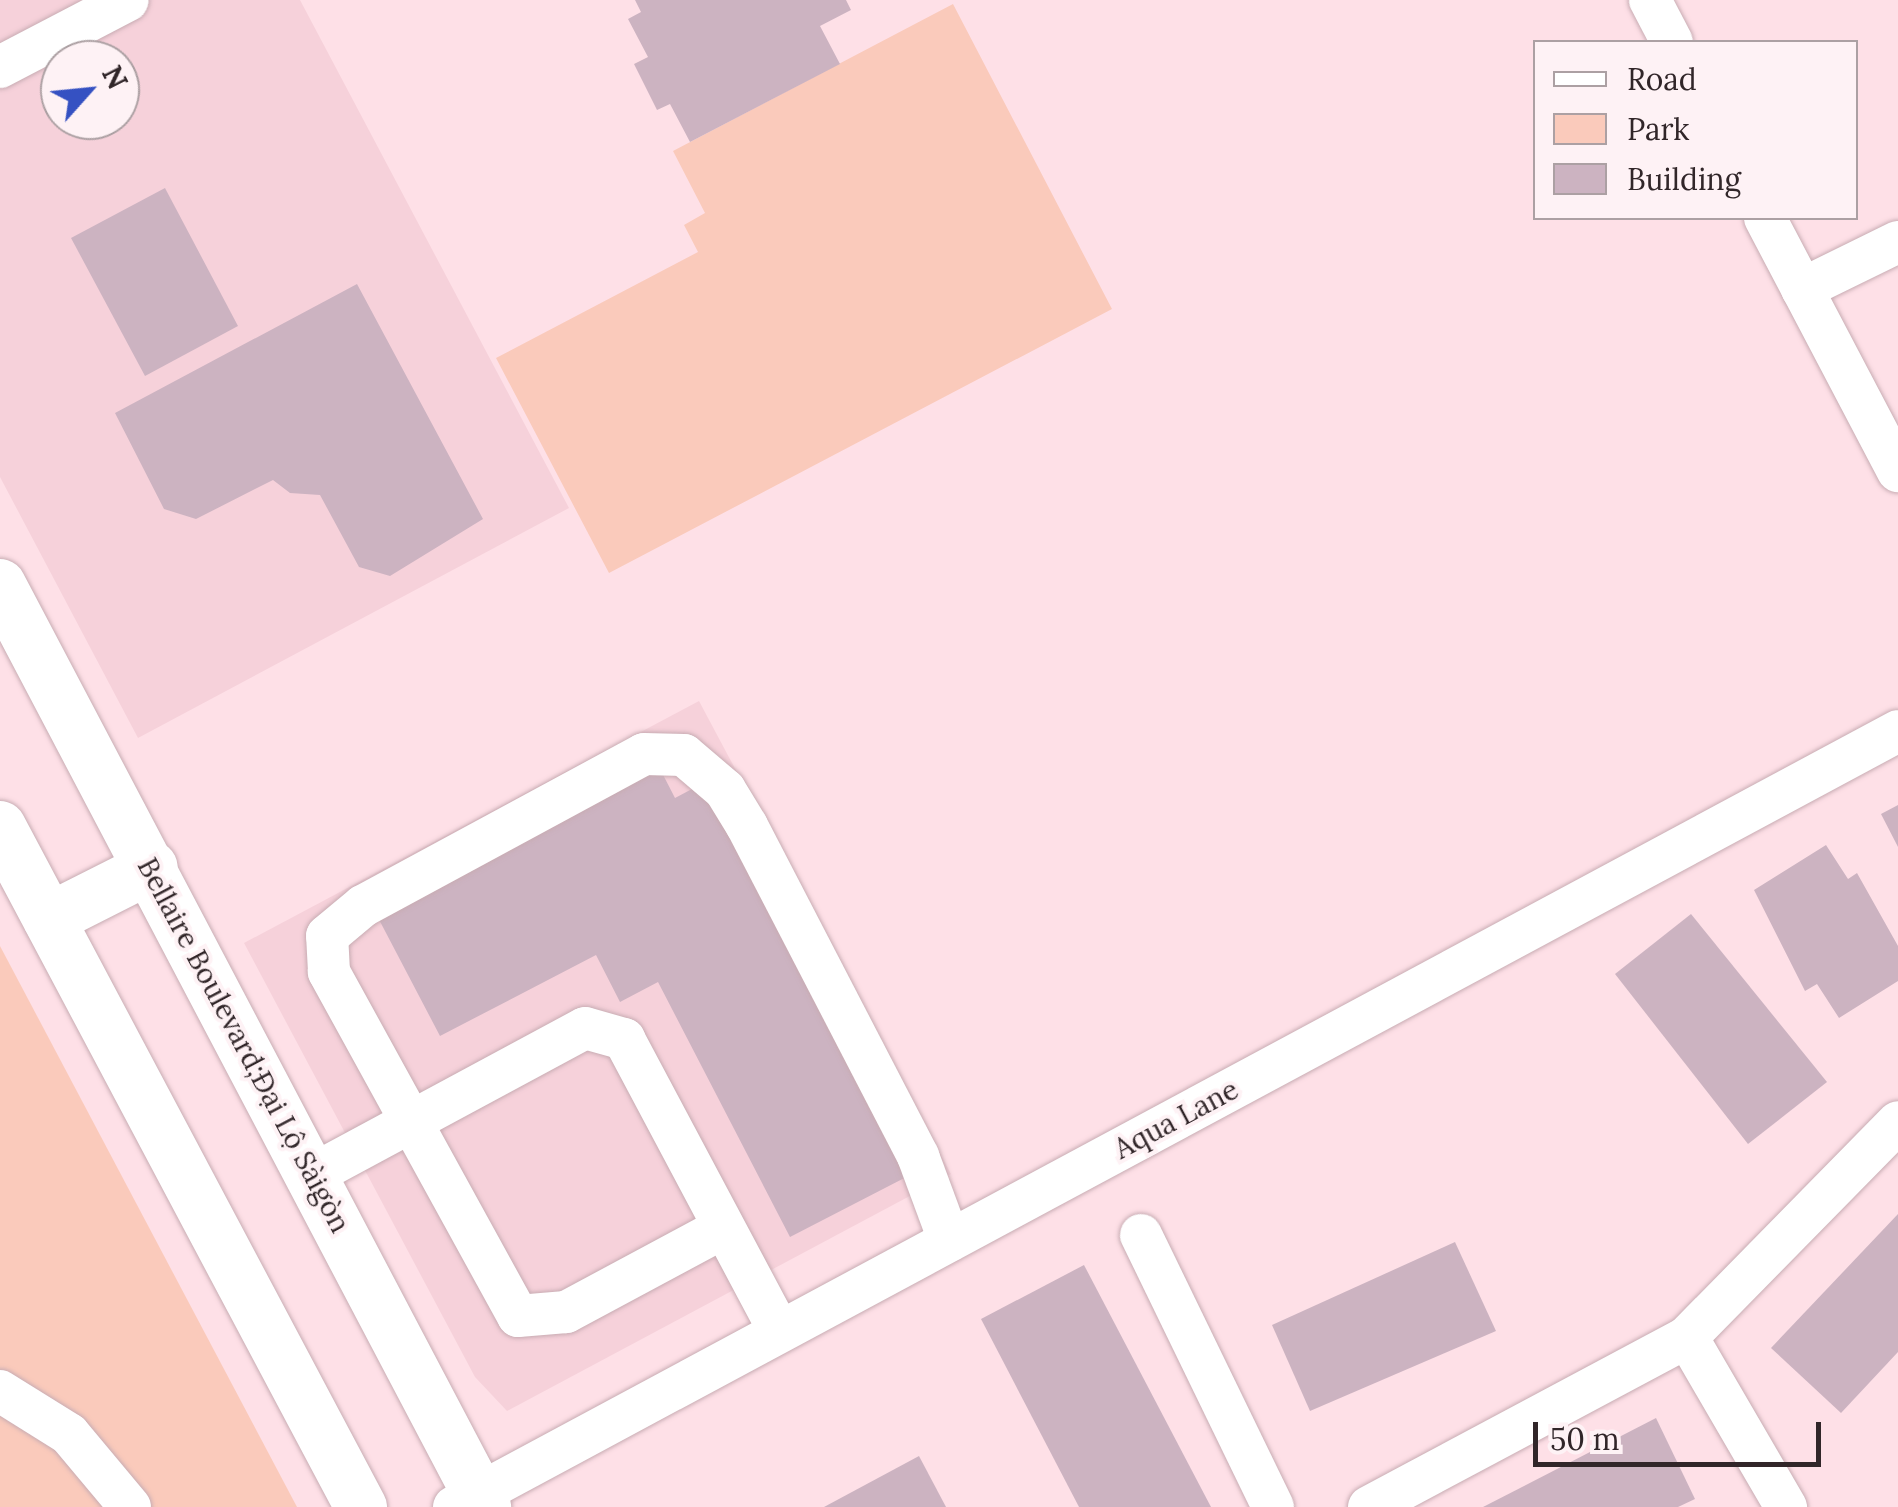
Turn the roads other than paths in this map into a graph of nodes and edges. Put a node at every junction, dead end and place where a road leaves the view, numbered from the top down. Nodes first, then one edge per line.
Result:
1 (128, 0) edge
2 (1650, 0) edge
3 (1671, 40) edge
4 (0, 68) edge
5 (1766, 220) edge
6 (1898, 242) edge
7 (1802, 289) junction
8 (1898, 471) edge
9 (0, 584) edge
10 (1898, 730) edge
11 (0, 827) edge
12 (152, 867) junction
13 (49, 919) junction
14 (1898, 1122) edge
15 (410, 1124) junction
16 (312, 1175) junction
17 (721, 1229) junction
18 (1142, 1235) dead end
19 (949, 1240) junction
20 (778, 1328) junction
21 (1687, 1337) junction
22 (0, 1391) edge
23 (473, 1503) edge
24 (130, 1507) edge
25 (361, 1507) edge
26 (1272, 1507) edge
27 (1369, 1507) edge
28 (1786, 1507) edge

1 - 4 street
2 - 3 street
5 - 7 street
6 - 7 street
7 - 8 street
9 - 12 main road, Bellaire Boulevard;Đại Lộ Sàigòn
10 - 19 street, Aqua Lane
11 - 13 main road
12 - 13 main road
12 - 16 main road, Bellaire Boulevard;Đại Lộ Sàigòn
13 - 25 main road
14 - 21 street
15 - 16 street
15 - 17 street
15 - 17 street
15 - 19 street
16 - 23 main road, Bellaire Boulevard;Đại Lộ Sàigòn
17 - 20 street
18 - 26 street
19 - 20 street, Aqua Lane
20 - 23 street, Aqua Lane
21 - 27 street
21 - 28 street
22 - 24 street

